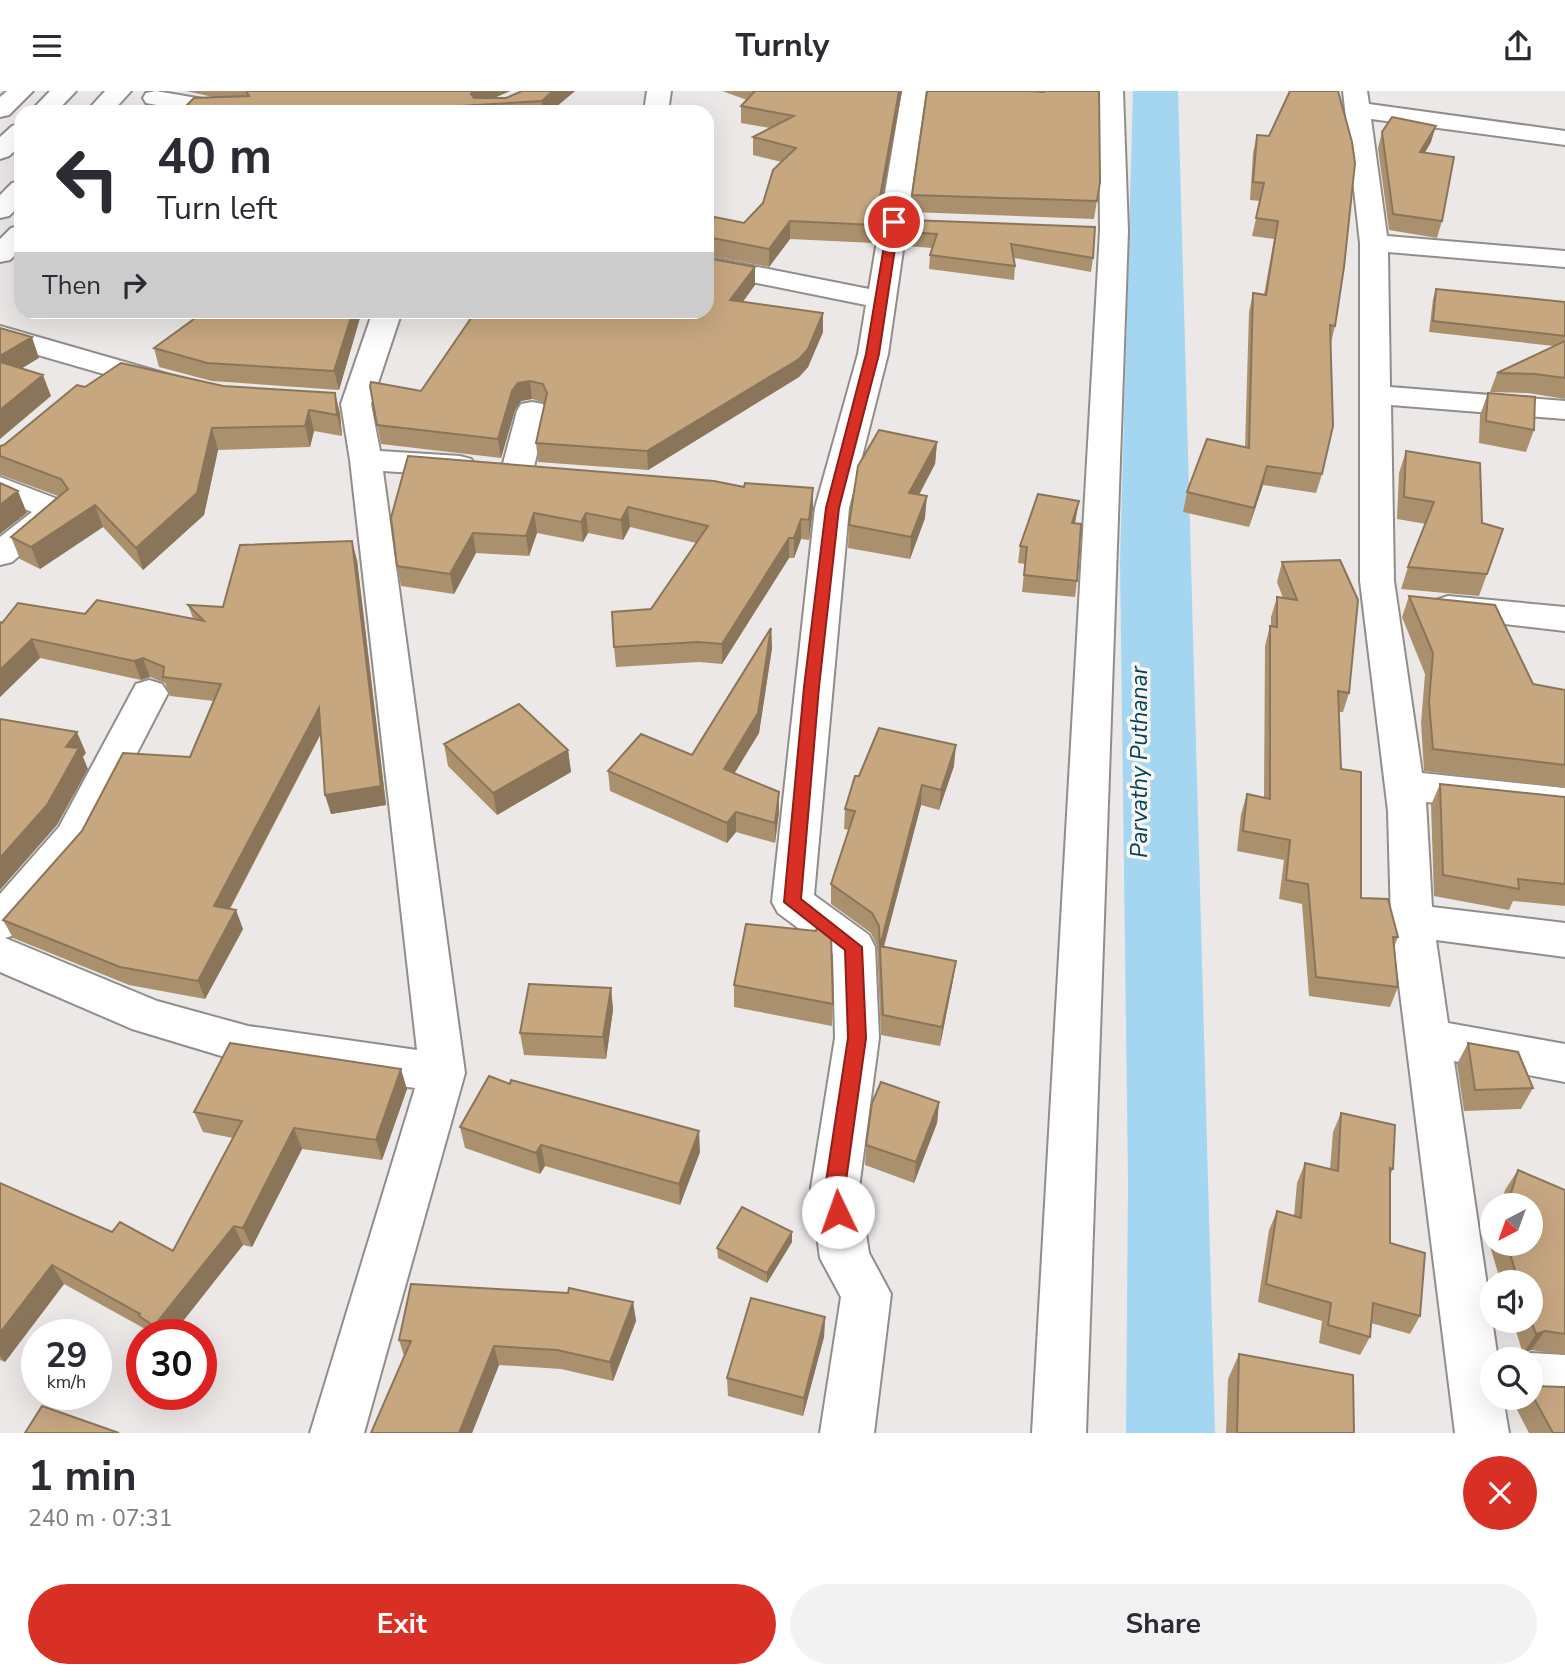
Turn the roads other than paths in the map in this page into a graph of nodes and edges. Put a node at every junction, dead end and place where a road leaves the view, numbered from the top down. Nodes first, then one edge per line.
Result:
1 (21, 91) edge
2 (64, 91) edge
3 (119, 91) edge
4 (914, 91) edge
5 (1111, 91) edge
6 (153, 100) edge
7 (1357, 101) edge
8 (49, 105) edge
9 (105, 105) edge
10 (188, 105) edge
11 (0, 110) edge
12 (14, 138) edge
13 (1565, 138) edge
14 (0, 151) edge
15 (14, 196) edge
16 (0, 210) edge
17 (14, 241) edge
18 (1374, 243) junction
19 (0, 254) edge
20 (1565, 258) edge
21 (714, 266) edge
22 (882, 300) junction
23 (384, 319) edge
24 (0, 335) edge
25 (111, 365) junction
26 (190, 388) edge
27 (80, 390) edge
28 (1377, 395) junction
29 (1565, 410) edge
30 (532, 411) dead end
31 (366, 460) junction
32 (0, 487) edge
33 (0, 554) edge
34 (1402, 603) junction
35 (1565, 619) edge
36 (149, 693) dead end
37 (1405, 785) junction
38 (1565, 802) edge
39 (1412, 921) junction
40 (0, 923) edge
41 (1565, 940) edge
42 (0, 953) edge
43 (1428, 1038) junction
44 (1565, 1063) edge
45 (442, 1073) junction
46 (1480, 1352) edge
47 (1543, 1379) edge
48 (1565, 1380) edge
49 (1483, 1410) edge
50 (337, 1433) edge
51 (847, 1433) edge
52 (1059, 1433) edge
53 (1482, 1433) edge

1 - 11 main road
2 - 8 main road
3 - 9 main road
4 - 22 main road
5 - 52 main road
6 - 10 main road
7 - 13 main road
7 - 18 main road
12 - 14 main road
15 - 16 main road
17 - 19 main road
18 - 20 main road
18 - 28 main road
21 - 22 main road
22 - 51 main road
23 - 31 main road
24 - 25 main road
25 - 26 main road
25 - 27 main road
28 - 29 main road
28 - 34 main road
30 - 31 main road
31 - 45 main road
32 - 33 main road
34 - 35 main road
34 - 37 main road
36 - 40 main road
37 - 38 main road
37 - 39 main road
39 - 41 main road
39 - 43 main road
42 - 45 main road
43 - 44 main road
43 - 46 main road
45 - 50 main road
47 - 48 main road
49 - 53 main road

